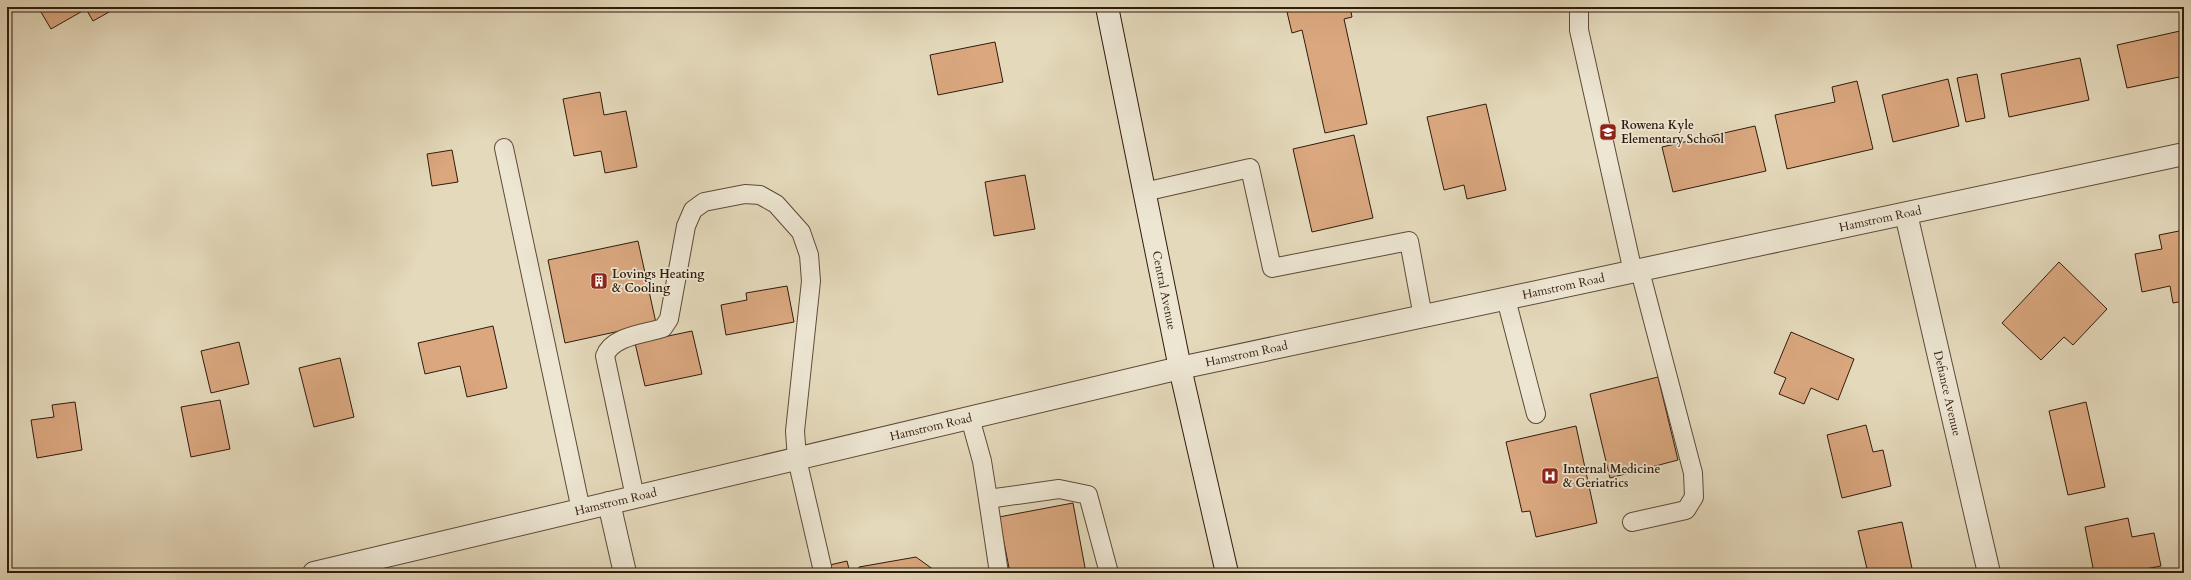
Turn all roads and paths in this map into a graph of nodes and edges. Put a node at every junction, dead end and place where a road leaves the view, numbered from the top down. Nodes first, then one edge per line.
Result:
1 (1107, 7) edge
2 (1579, 7) edge
3 (504, 148) dead end
4 (2184, 154) edge
5 (1144, 192) junction
6 (1906, 214) junction
7 (1636, 271) junction
8 (1506, 299) junction
9 (1423, 317) junction
10 (1180, 368) junction
11 (1536, 414) dead end
12 (970, 418) junction
13 (797, 459) junction
14 (635, 497) junction
15 (988, 498) junction
16 (609, 503) junction
17 (581, 510) junction
18 (1632, 522) dead end
19 (822, 567) dead end
20 (355, 568) edge
21 (314, 573) edge
22 (625, 573) edge
23 (999, 573) edge
24 (1109, 573) edge
25 (1227, 573) edge
26 (1989, 573) edge

1 - 5 street, Central Avenue
2 - 7 lane
3 - 17 lane
4 - 6 street, Hamstrom Road
5 - 9 lane
5 - 10 street, Central Avenue
6 - 7 street, Hamstrom Road
6 - 26 street, Defiance Avenue
7 - 8 street, Hamstrom Road
7 - 18 lane
8 - 9 street, Hamstrom Road
8 - 11 lane
9 - 10 street, Hamstrom Road
10 - 12 street, Hamstrom Road
10 - 25 street, Central Avenue
12 - 13 street, Hamstrom Road
12 - 15 lane
13 - 14 street, Hamstrom Road
13 - 14 lane
13 - 19 lane
14 - 16 street, Hamstrom Road
15 - 23 lane
15 - 24 lane
16 - 17 street, Hamstrom Road
16 - 22 street
17 - 20 street, Hamstrom Road
20 - 21 street, Hamstrom Road

